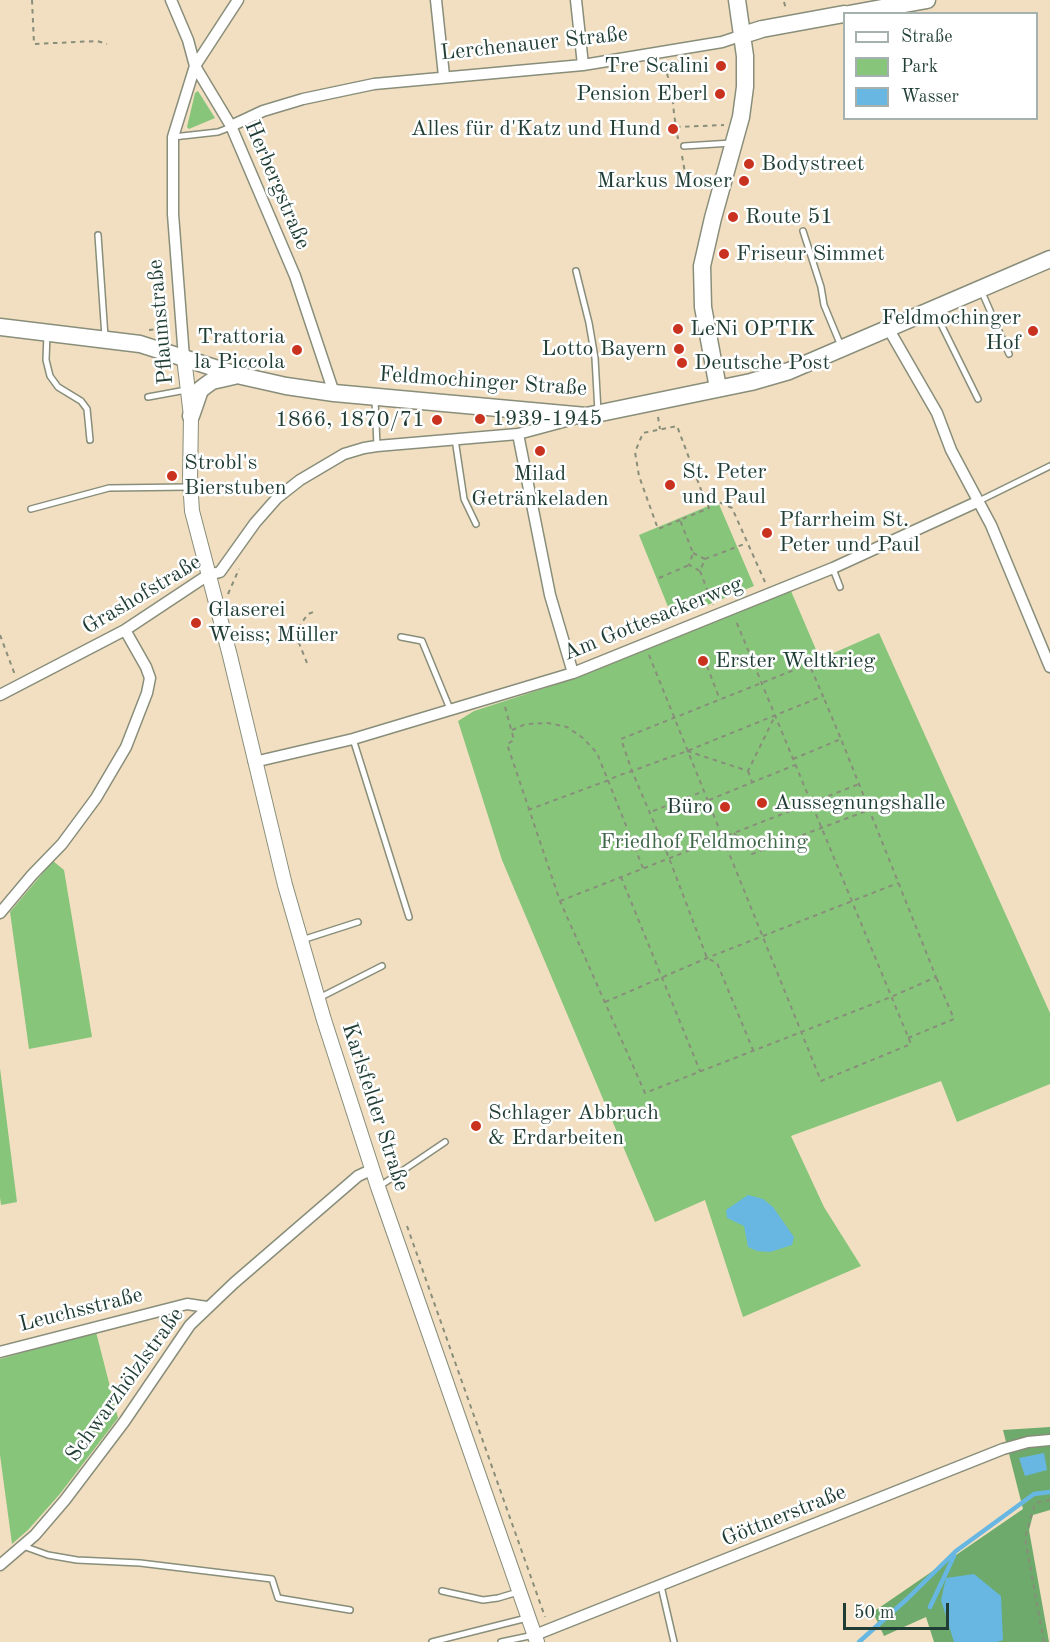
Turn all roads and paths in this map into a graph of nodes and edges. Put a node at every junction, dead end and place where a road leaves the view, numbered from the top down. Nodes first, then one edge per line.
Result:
1 (32, 0) edge
2 (171, 0) edge
3 (238, 0) edge
4 (436, 0) edge
5 (576, 0) edge
6 (737, 0) edge
7 (784, 2) dead end
8 (904, 2) edge
9 (926, 2) edge
10 (786, 9) dead end
11 (858, 12) edge
12 (843, 14) edge
13 (742, 35) junction
14 (107, 44) dead end
15 (660, 52) junction
16 (583, 65) junction
17 (195, 66) junction
18 (444, 76) junction
19 (674, 114) dead end
20 (728, 125) dead end
21 (231, 126) junction
22 (676, 128) dead end
23 (173, 137) junction
24 (734, 143) junction
25 (684, 146) dead end
26 (803, 231) dead end
27 (98, 235) dead end
28 (1050, 259) edge
29 (576, 271) dead end
30 (980, 289) junction
31 (933, 309) junction
32 (0, 327) edge
33 (888, 328) junction
34 (47, 332) junction
35 (105, 339) junction
36 (842, 348) junction
37 (1009, 354) dead end
38 (184, 358) junction
39 (237, 375) junction
40 (718, 388) junction
41 (188, 390) junction
42 (334, 393) junction
43 (148, 397) dead end
44 (375, 397) junction
45 (978, 399) dead end
46 (592, 415) junction
47 (191, 416) junction
48 (659, 423) dead end
49 (660, 429) junction
50 (518, 434) junction
51 (90, 440) dead end
52 (455, 440) junction
53 (377, 446) junction
54 (1050, 466) edge
55 (190, 487) junction
56 (703, 495) junction
57 (977, 502) junction
58 (31, 509) dead end
59 (680, 520) junction
60 (476, 524) dead end
61 (748, 542) junction
62 (693, 554) junction
63 (705, 559) junction
64 (243, 561) dead end
65 (689, 565) junction
66 (832, 568) junction
67 (700, 571) junction
68 (208, 575) junction
69 (659, 578) dead end
70 (840, 587) dead end
71 (769, 594) junction
72 (228, 597) dead end
73 (731, 610) junction
74 (316, 611) dead end
75 (717, 616) junction
76 (125, 630) junction
77 (0, 635) edge
78 (401, 637) dead end
79 (645, 645) junction
80 (307, 663) dead end
81 (706, 666) dead end
82 (1050, 668) edge
83 (573, 673) junction
84 (762, 684) junction
85 (18, 686) junction
86 (502, 694) junction
87 (0, 695) edge
88 (823, 696) junction
89 (720, 700) junction
90 (450, 710) junction
91 (775, 716) junction
92 (674, 718) junction
93 (512, 730) junction
94 (353, 739) junction
95 (841, 739) junction
96 (687, 751) junction
97 (793, 759) junction
98 (254, 762) junction
99 (795, 765) junction
100 (632, 771) junction
101 (748, 771) junction
102 (609, 780) junction
103 (752, 782) junction
104 (859, 783) junction
105 (704, 791) junction
106 (708, 800) junction
107 (811, 803) junction
108 (528, 810) junction
109 (869, 810) junction
110 (653, 811) dead end
111 (821, 827) junction
112 (734, 833) junction
113 (722, 837) junction
114 (669, 858) junction
115 (643, 868) junction
116 (621, 877) junction
117 (898, 883) junction
118 (560, 901) junction
119 (852, 901) junction
120 (0, 913) edge
121 (409, 917) dead end
122 (358, 922) dead end
123 (762, 937) junction
124 (301, 940) junction
125 (707, 958) junction
126 (382, 966) dead end
127 (936, 977) junction
128 (661, 978) junction
129 (891, 997) junction
130 (318, 999) junction
131 (605, 1002) junction
132 (801, 1031) junction
133 (908, 1038) junction
134 (753, 1050) junction
135 (700, 1071) junction
136 (445, 1142) dead end
137 (373, 1168) junction
138 (378, 1187) junction
139 (207, 1307) junction
140 (0, 1352) edge
141 (1050, 1440) edge
142 (1050, 1500) edge
143 (23, 1546) junction
144 (0, 1565) edge
145 (662, 1586) junction
146 (442, 1591) dead end
147 (520, 1591) junction
148 (350, 1610) dead end
149 (529, 1617) junction
150 (536, 1639) edge
151 (432, 1642) edge
152 (501, 1642) edge
153 (674, 1642) edge
154 (1044, 1642) edge

1 - 14 path
2 - 17 street, Herbergstraße
3 - 17 street, Pflaumstraße
4 - 18 street
5 - 16 street
6 - 13 main road
7 - 10 path
8 - 9 main road
8 - 11 main road
12 - 13 main road, Lerchenauer Straße
13 - 15 street, Lerchenauer Straße
13 - 24 main road
15 - 16 street, Lerchenauer Straße
15 - 19 path
16 - 18 street, Lerchenauer Straße
17 - 21 street, Herbergstraße
17 - 23 street, Pflaumstraße
18 - 21 street, Lerchenauer Straße
20 - 22 path
21 - 23 lane
21 - 42 street, Herbergstraße
23 - 38 street, Pflaumstraße
24 - 25 lane
24 - 40 main road
26 - 36 lane
27 - 35 lane
28 - 30 main road, Feldmochinger Straße
29 - 46 lane
30 - 31 main road, Feldmochinger Straße
30 - 37 lane
31 - 33 main road, Feldmochinger Straße
31 - 45 lane
32 - 34 main road, Feldmochinger Straße
33 - 36 main road, Feldmochinger Straße
33 - 57 street
34 - 35 main road, Feldmochinger Straße
34 - 51 lane
35 - 38 main road, Feldmochinger Straße
36 - 40 main road, Feldmochinger Straße
38 - 39 main road, Feldmochinger Straße
38 - 41 street, Pflaumstraße
39 - 42 main road, Feldmochinger Straße
39 - 47 main road
40 - 46 main road, Feldmochinger Straße
41 - 43 lane
41 - 47 street, Pflaumstraße
42 - 44 main road, Feldmochinger Straße
44 - 46 main road, Feldmochinger Straße
44 - 53 lane
46 - 50 street, Grashofstraße
47 - 55 street, Pflaumstraße
48 - 49 path
49 - 56 path
49 - 59 path
50 - 52 street, Grashofstraße
50 - 83 street
52 - 53 street, Grashofstraße
52 - 60 lane
53 - 68 street, Grashofstraße
54 - 57 lane, Am Gottesackerweg
55 - 58 lane
55 - 68 street, Pflaumstraße
56 - 59 path
56 - 61 path
57 - 66 street, Am Gottesackerweg
57 - 82 street
59 - 62 path
61 - 63 path
61 - 71 path
62 - 63 path
62 - 65 path
63 - 67 path
64 - 72 path
65 - 67 path
65 - 69 path
66 - 70 lane
66 - 71 street, Am Gottesackerweg
67 - 75 path
68 - 76 street, Grashofstraße
68 - 98 street, Karlsfelder Straße
71 - 73 street, Am Gottesackerweg
73 - 75 street, Am Gottesackerweg
73 - 84 path
74 - 80 path
75 - 79 street, Am Gottesackerweg
76 - 85 street, Grashofstraße
76 - 120 street
77 - 85 path
78 - 90 lane
79 - 83 street, Am Gottesackerweg
79 - 92 path
81 - 89 path
83 - 86 street, Am Gottesackerweg
84 - 88 path
84 - 89 path
84 - 91 path
85 - 87 street, Grashofstraße
86 - 90 street, Am Gottesackerweg
86 - 93 path
88 - 91 path
88 - 95 path
89 - 92 path
90 - 94 street, Am Gottesackerweg
91 - 96 path
91 - 97 path
91 - 101 path
92 - 96 path
92 - 100 path
93 - 102 path
93 - 108 path
94 - 98 street, Am Gottesackerweg
94 - 121 lane
95 - 97 path
95 - 104 path
96 - 100 path
96 - 101 path
96 - 105 path
97 - 99 path
98 - 124 street, Karlsfelder Straße
99 - 103 path
99 - 107 path
100 - 102 path
100 - 114 path
101 - 103 path
102 - 108 path
102 - 115 path
103 - 106 path
104 - 107 path
104 - 109 path
105 - 106 path
105 - 110 path
106 - 113 path
107 - 111 path
107 - 112 path
108 - 118 path
109 - 111 path
109 - 117 path
111 - 112 path
111 - 119 path
112 - 113 path
113 - 114 path
113 - 123 path
114 - 115 path
114 - 125 path
115 - 116 path
116 - 118 path
116 - 128 path
117 - 119 path
117 - 127 path
118 - 131 path
119 - 123 path
119 - 129 path
122 - 124 lane
123 - 125 path
123 - 132 path
124 - 130 street, Karlsfelder Straße
125 - 128 path
125 - 134 path
126 - 130 lane
127 - 129 path
127 - 133 path
128 - 131 path
128 - 135 path
129 - 132 path
129 - 133 path
130 - 137 street, Karlsfelder Straße
131 - 135 path
132 - 133 path
132 - 134 path
134 - 135 path
136 - 138 lane
137 - 138 street, Karlsfelder Straße
137 - 139 street, Schwarzhölzlstraße
138 - 147 street, Karlsfelder Straße
139 - 140 street, Leuchsstraße
139 - 143 street, Schwarzhölzlstraße
141 - 145 street, Göttnerstraße
142 - 154 path
143 - 144 street, Schwarzhölzlstraße
143 - 148 lane
145 - 150 street, Göttnerstraße
145 - 153 lane
146 - 147 lane
147 - 149 street, Karlsfelder Straße
149 - 150 street, Karlsfelder Straße
149 - 151 lane
150 - 152 lane

